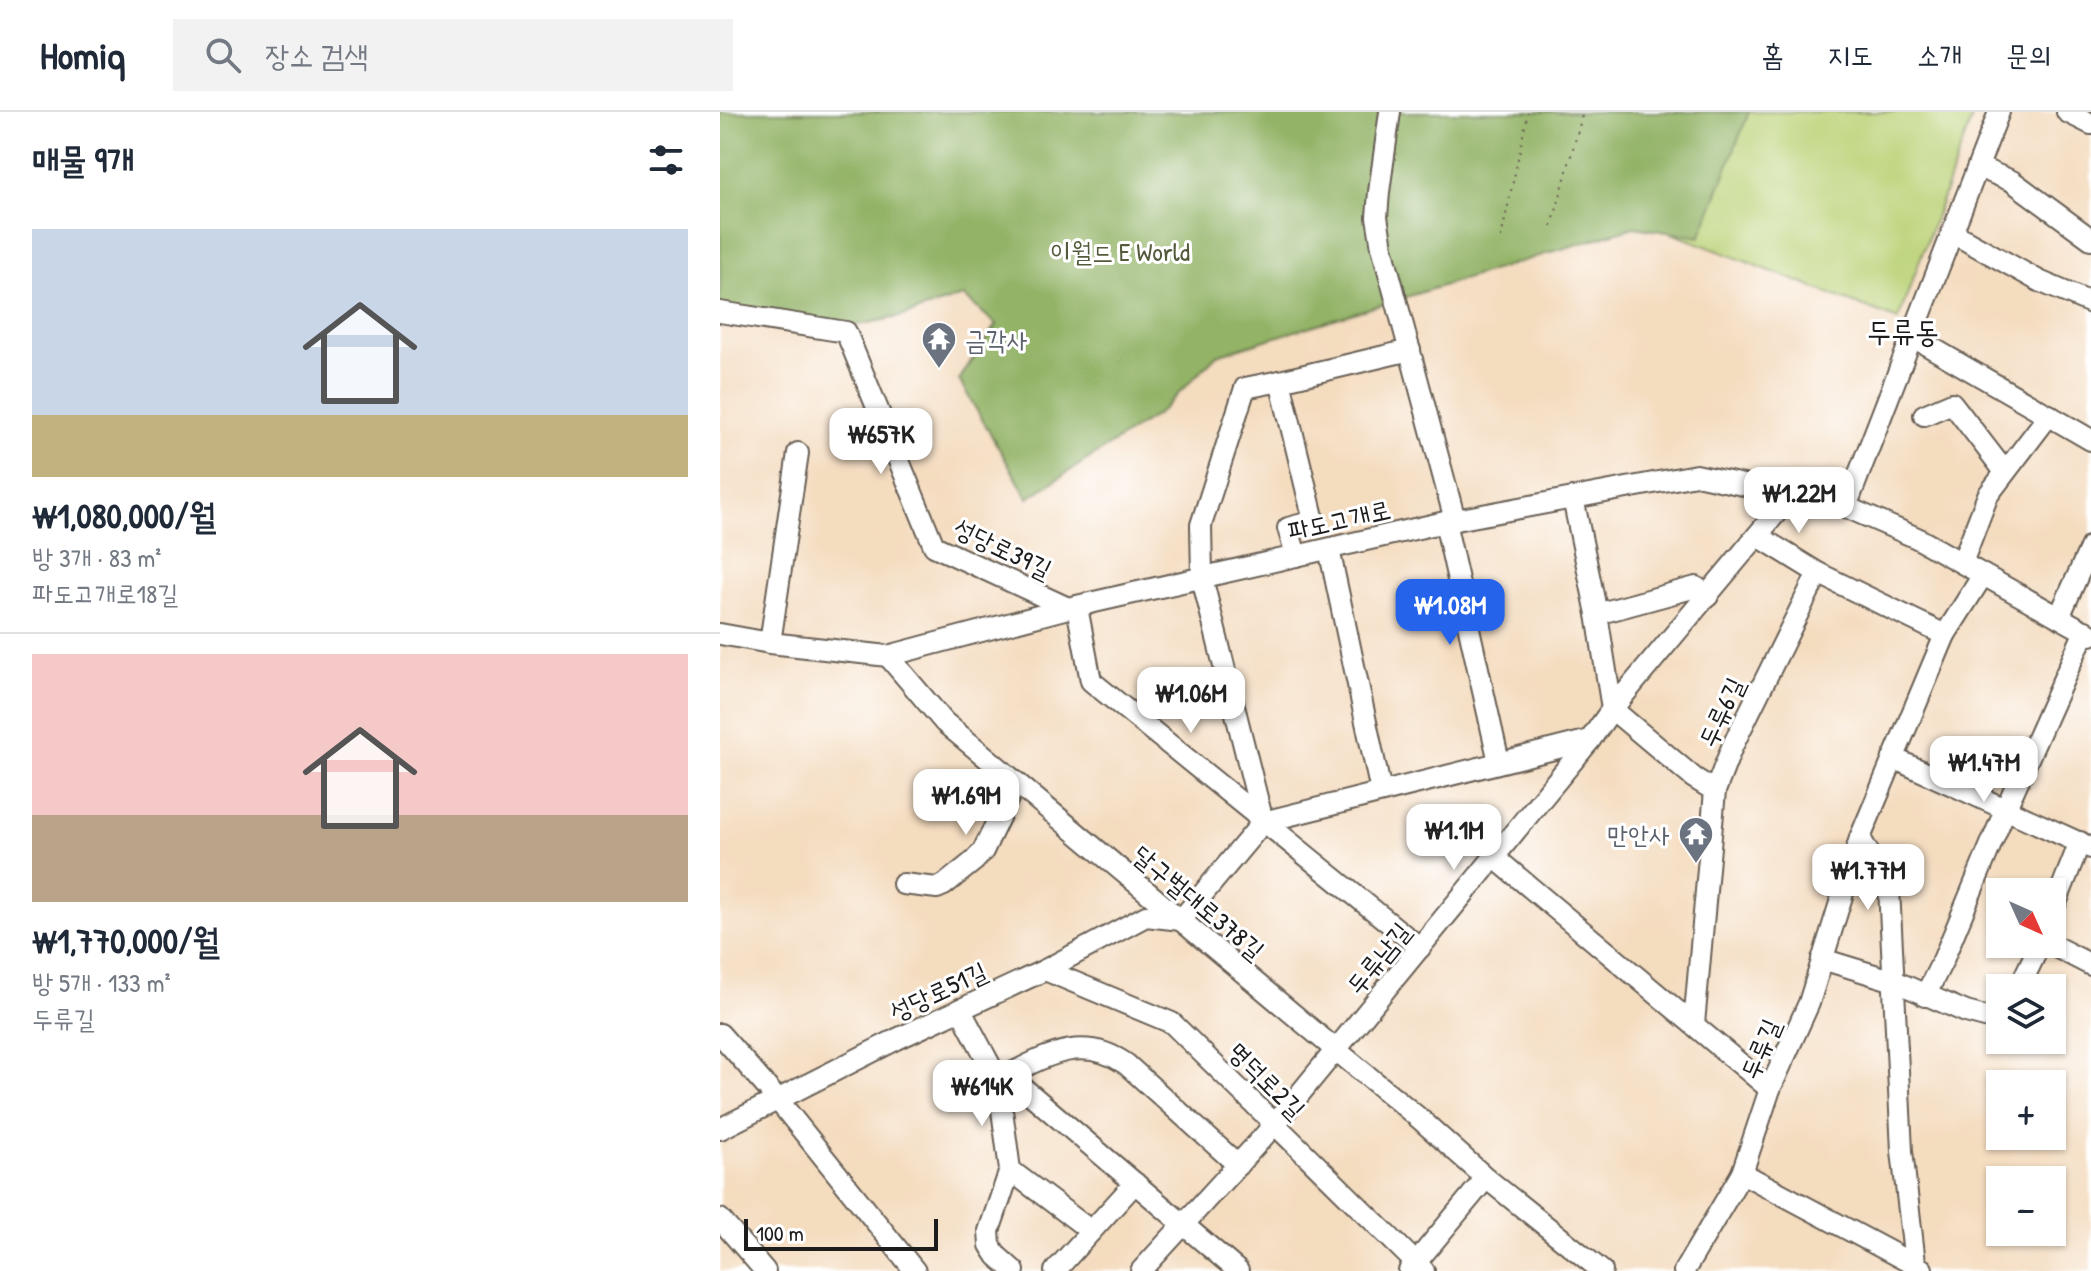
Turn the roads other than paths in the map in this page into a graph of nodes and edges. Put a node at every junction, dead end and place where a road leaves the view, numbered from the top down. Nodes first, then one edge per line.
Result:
1 (1390, 112) edge
2 (1999, 112) edge
3 (2067, 112) edge
4 (2091, 124) edge
5 (1978, 167) junction
6 (1953, 233) junction
7 (2091, 239) edge
8 (2091, 303) edge
9 (720, 312) edge
10 (1913, 337) junction
11 (1410, 350) junction
12 (1280, 381) junction
13 (1924, 415) dead end
14 (2049, 415) junction
15 (2091, 440) edge
16 (798, 453) dead end
17 (2005, 472) junction
18 (1791, 495) junction
19 (1573, 498) junction
20 (1846, 507) junction
21 (1450, 521) junction
22 (1758, 536) junction
23 (2091, 546) edge
24 (1329, 549) junction
25 (1296, 556) junction
26 (1962, 563) junction
27 (1818, 573) junction
28 (1983, 575) junction
29 (1202, 578) junction
30 (1708, 596) junction
31 (1072, 608) junction
32 (1597, 614) junction
33 (2059, 617) junction
34 (2088, 633) edge
35 (720, 634) edge
36 (1945, 635) junction
37 (770, 643) junction
38 (888, 656) junction
39 (1612, 709) junction
40 (1590, 740) junction
41 (1893, 758) junction
42 (1499, 762) junction
43 (1016, 782) junction
44 (1715, 791) junction
45 (1381, 792) junction
46 (2006, 808) junction
47 (1263, 822) junction
48 (1860, 838) junction
49 (2085, 845) edge
50 (1494, 857) junction
51 (903, 884) dead end
52 (2066, 884) edge
53 (1181, 920) junction
54 (1420, 948) junction
55 (2066, 952) edge
56 (1822, 959) junction
57 (2091, 965) edge
58 (1045, 970) junction
59 (1894, 981) junction
60 (1925, 996) junction
61 (960, 1009) junction
62 (1986, 1017) edge
63 (1694, 1024) junction
64 (720, 1034) edge
65 (1336, 1050) junction
66 (1003, 1077) junction
67 (1770, 1089) junction
68 (778, 1100) junction
69 (1275, 1124) junction
70 (720, 1129) edge
71 (1238, 1165) junction
72 (1010, 1170) junction
73 (1742, 1173) junction
74 (1486, 1178) junction
75 (1135, 1183) junction
76 (720, 1219) edge
77 (1184, 1225) junction
78 (1091, 1231) junction
79 (1920, 1267) edge
80 (1417, 1269) edge
81 (1233, 1270) edge
82 (765, 1271) edge
83 (915, 1271) edge
84 (1014, 1271) edge
85 (1055, 1271) edge
86 (1141, 1271) edge
87 (1602, 1271) edge
88 (1684, 1271) edge

1 - 11 street
2 - 5 street
3 - 4 street
5 - 6 street
5 - 7 street
6 - 8 street
6 - 10 street
9 - 31 street, 성당로39길
10 - 14 street
10 - 20 street
11 - 12 street
11 - 21 street
12 - 25 street
12 - 29 street
13 - 17 street
14 - 15 street
14 - 17 street
16 - 37 street
17 - 26 street
18 - 19 street, 파도고개로
18 - 20 street, 파도고개로
18 - 22 street, 두류남길
19 - 21 street, 파도고개로
19 - 32 street
20 - 26 street, 파도고개로
21 - 24 street, 파도고개로
21 - 42 street
22 - 27 street
22 - 30 street, 두류남길
23 - 33 street
24 - 25 street, 파도고개로
24 - 45 street
25 - 29 street, 파도고개로
26 - 28 street, 파도고개로
27 - 36 street
27 - 44 street, 두류6길
28 - 33 street, 파도고개로
28 - 36 street, 두류길
29 - 31 street, 파도고개로
29 - 47 street
30 - 32 street
30 - 39 street, 두류남길
31 - 38 street, 파도고개로
31 - 47 street
32 - 39 street
33 - 34 street, 파도고개로
34 - 46 street
35 - 37 street, 파도고개로
36 - 41 street, 두류길
37 - 38 street, 파도고개로
38 - 43 street, 달구벌대로378길
39 - 40 street, 두류남길
39 - 44 street
40 - 42 street
40 - 50 street, 두류남길
41 - 46 street
41 - 48 street, 두류길
42 - 45 street
43 - 51 street
43 - 53 street, 달구벌대로378길
44 - 63 street, 두류6길
45 - 47 street
46 - 49 street
46 - 60 street
47 - 53 street
47 - 54 street
48 - 56 street, 두류길
48 - 59 street
49 - 52 street
50 - 54 street, 두류남길
50 - 63 street
53 - 58 street, 성당로51길
53 - 65 street, 달구벌대로378길
54 - 65 street, 두류남길
55 - 57 street
56 - 59 street
56 - 67 street, 두류길
58 - 61 street, 성당로51길
58 - 69 street, 명덕로2길
59 - 60 street
59 - 79 street
60 - 62 street
61 - 66 street
61 - 68 street, 성당로51길
63 - 67 street
64 - 68 street
65 - 69 street, 두류남길
65 - 74 street, 달구벌대로378길
66 - 71 street
66 - 72 street
66 - 75 street
67 - 73 street, 두류길
68 - 70 street, 성당로51길
68 - 83 street
69 - 71 street, 두류남길
69 - 80 street, 명덕로2길
71 - 77 street, 두류남길
72 - 78 street
72 - 84 street
73 - 79 street
73 - 88 street, 두류길
74 - 80 street
74 - 87 street, 달구벌대로378길
75 - 77 street
75 - 78 street
76 - 82 street
77 - 81 street
77 - 86 street, 두류남길
78 - 85 street

